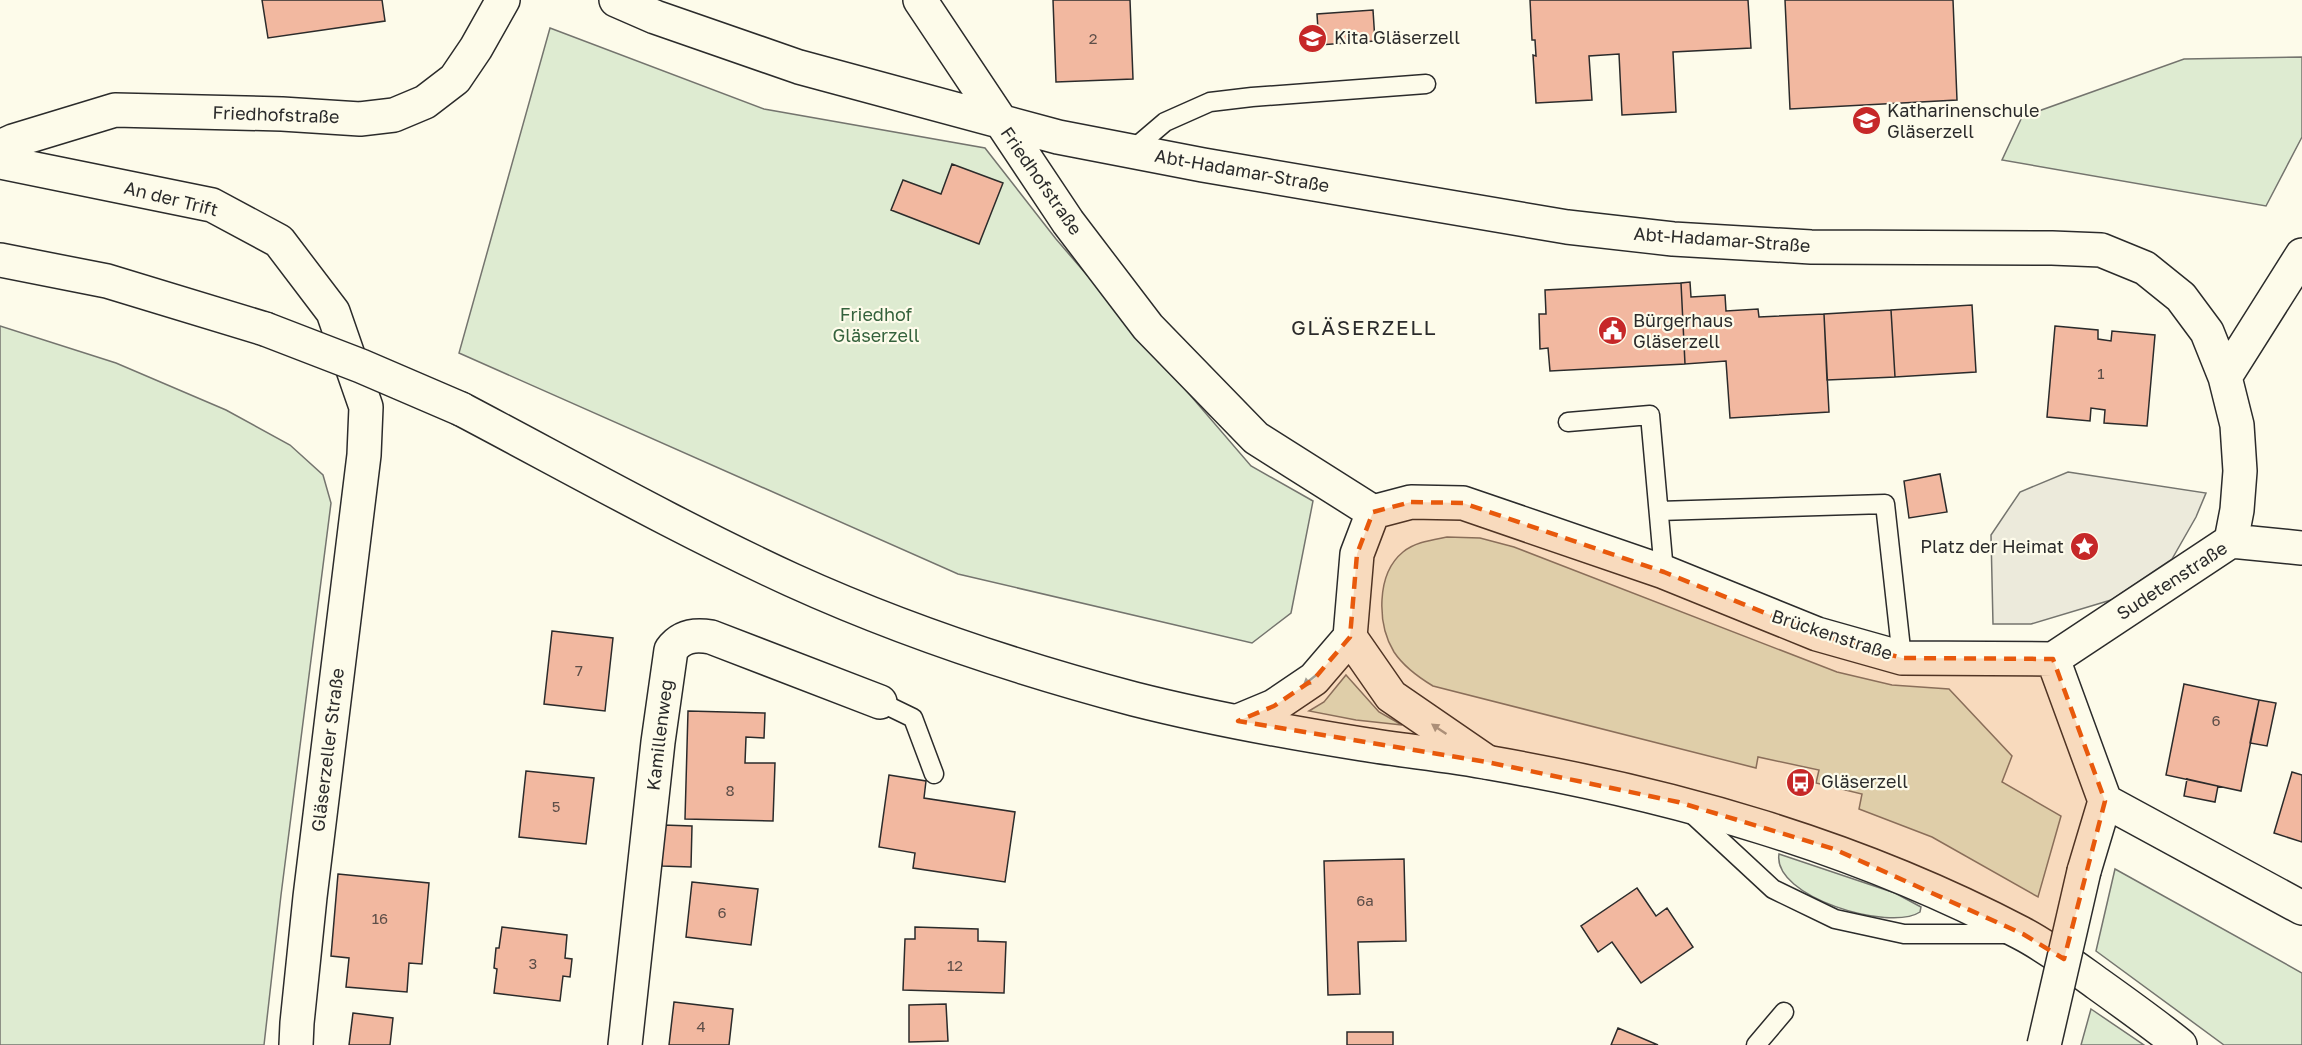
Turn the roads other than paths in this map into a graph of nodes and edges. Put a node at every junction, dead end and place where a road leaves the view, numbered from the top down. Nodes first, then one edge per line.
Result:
1 (502, 0) edge
2 (616, 0) edge
3 (920, 0) edge
4 (1426, 84) dead end
5 (1002, 122) junction
6 (0, 147) edge
7 (1131, 151) junction
8 (0, 162) edge
9 (2302, 255) edge
10 (0, 260) edge
11 (2225, 377) junction
12 (1568, 422) dead end
13 (364, 455) joint
14 (1659, 511) junction
15 (1373, 512) junction
16 (2231, 541) junction
17 (2302, 548) edge
18 (1664, 572) junction
19 (1350, 637) junction
20 (1902, 658) junction
21 (2053, 659) junction
22 (880, 702) joint
23 (1238, 721) junction
24 (1487, 762) junction
25 (934, 774) dead end
26 (2105, 801) junction
27 (1678, 802) junction
28 (2302, 908) edge
29 (2023, 934) junction
30 (1784, 1012) dead end
31 (296, 1045) edge
32 (625, 1045) edge
33 (1756, 1045) edge
34 (2044, 1045) edge
35 (2180, 1045) edge

1 - 6 street, Friedhofstraße
2 - 5 street, Friedhofstraße
3 - 5 street
4 - 7 lane
5 - 7 street, Abt-Hadamar-Straße
5 - 15 street, Friedhofstraße
7 - 11 street, Abt-Hadamar-Straße
8 - 13 street, An der Trift
9 - 11 street
10 - 23 street, bridge
11 - 16 street, Abt-Hadamar-Straße
12 - 14 lane
13 - 31 street, Gläserzeller Straße
14 - 18 lane
14 - 20 lane
15 - 18 street, Brückenstraße
15 - 19 street
16 - 17 street, Sudetenstraße
16 - 21 street, Sudetenstraße
18 - 20 street, Brückenstraße
19 -> 23 street
24 -> 19 street
20 - 21 street, Brückenstraße
21 - 26 street
22 - 25 lane
22 - 32 street, Kamillenweg
23 - 24 street
24 - 27 street
26 - 28 street
26 - 34 street, bridge
27 - 29 street
27 - 29 lane
29 - 35 street
30 - 33 lane

